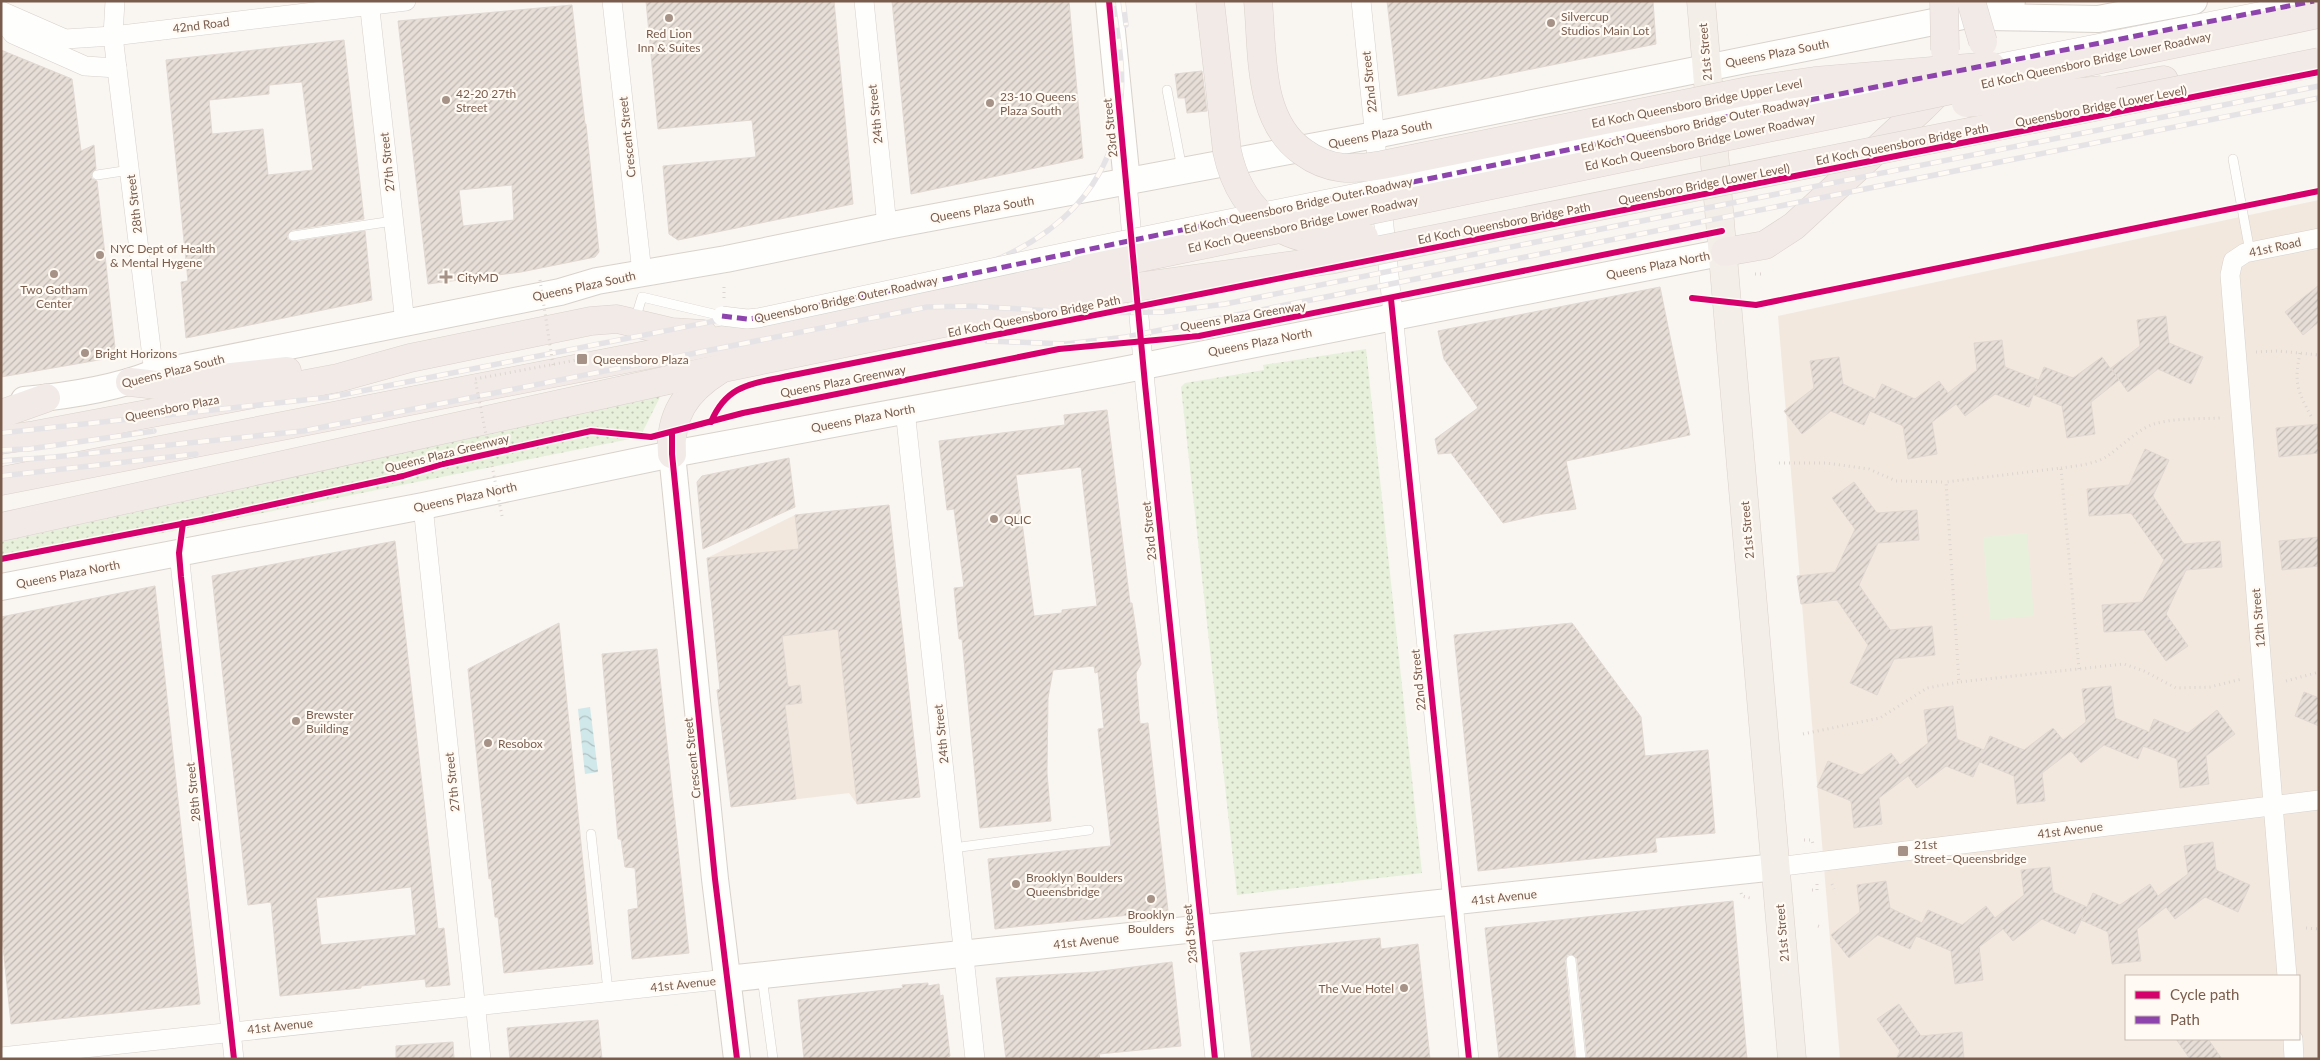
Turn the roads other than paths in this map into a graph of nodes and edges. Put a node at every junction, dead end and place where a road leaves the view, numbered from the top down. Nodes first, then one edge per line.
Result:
1 (115, 1) edge
2 (406, 1) edge
3 (612, 1) edge
4 (864, 1) edge
5 (1109, 1) edge
6 (1210, 1) edge
7 (1223, 1) edge
8 (1258, 1) edge
9 (1361, 1) edge
10 (1701, 1) edge
11 (2012, 1) edge
12 (2194, 1) edge
13 (2314, 1) edge
14 (370, 3) edge
15 (1960, 5) edge
16 (1, 11) edge
17 (2319, 14) edge
18 (1, 19) edge
19 (2319, 20) edge
20 (2319, 26) edge
21 (113, 36) junction
22 (2319, 49) edge
23 (2319, 62) edge
24 (1706, 67) junction
25 (117, 68) junction
26 (1167, 90) dead end
27 (2109, 90) junction
28 (1375, 135) junction
29 (2233, 159) dead end
30 (130, 170) junction
31 (1182, 172) junction
32 (97, 175) dead end
33 (1127, 182) junction
34 (393, 221) junction
35 (886, 226) junction
36 (293, 236) dead end
37 (2319, 238) edge
38 (1725, 252) junction
39 (2250, 252) junction
40 (2233, 261) joint
41 (1081, 271) junction
42 (642, 273) junction
43 (722, 316) joint
44 (1392, 316) junction
45 (634, 322) junction
46 (405, 323) junction
47 (754, 333) junction
48 (410, 358) junction
49 (1143, 365) junction
50 (723, 368) junction
51 (142, 377) junction
52 (46, 398) junction
53 (1, 402) edge
54 (176, 408) junction
55 (905, 410) junction
56 (1, 414) edge
57 (286, 424) junction
58 (1, 440) edge
59 (672, 454) junction
60 (1, 481) edge
61 (424, 506) junction
62 (1, 527) edge
63 (179, 553) junction
64 (1, 587) edge
65 (2319, 800) edge
66 (2273, 805) junction
67 (1089, 830) dead end
68 (591, 834) dead end
69 (953, 848) junction
70 (1776, 867) junction
71 (1452, 903) junction
72 (1201, 929) junction
73 (964, 954) junction
74 (1571, 960) dead end
75 (762, 975) junction
76 (2287, 975) edge
77 (727, 979) junction
78 (608, 991) junction
79 (476, 1005) junction
80 (231, 1031) junction
81 (2293, 1040) edge
82 (1, 1057) edge
83 (234, 1059) edge
84 (481, 1059) edge
85 (736, 1059) edge
86 (773, 1059) edge
87 (976, 1059) edge
88 (1215, 1059) edge
89 (1469, 1059) edge
90 (1581, 1059) edge
91 (1792, 1059) edge
92 (2294, 1059) edge

1 - 21 street, 28th Street
2 - 14 street, 42nd Road
3 - 42 street, Crescent Street
4 - 35 street, 24th Street
5 - 33 main road, 23rd Street
6 - 27 highway, bridge
7 - 27 highway, bridge
8 - 19 highway, Ed Koch Queensboro Bridge Upper Level, bridge
9 - 28 street, 22nd Street
10 - 24 main road, 21st Street
11 - 15 main road, Queens Plaza South
12 - 15 main road, Queens Plaza South
13 - 41 street, Ed Koch Queensboro Bridge Outer Roadway, bridge
14 - 21 street, 42nd Road
14 - 34 street, 27th Street
15 - 20 highway, bridge
15 - 24 main road, Queens Plaza South
15 - 38 highway, bridge
16 - 21 street, 42nd Road
17 - 41 highway, Ed Koch Queensboro Bridge Lower Roadway, bridge
18 - 25 street
21 - 25 street, 28th Street
22 - 27 highway
23 - 41 highway, Queensboro Bridge (Lower Level), bridge
24 - 28 main road, Queens Plaza South
24 - 38 main road, 21st Street
25 - 30 street, 28th Street
26 - 31 lane
28 - 31 main road, Queens Plaza South
28 - 44 street, 22nd Street
29 - 39 lane
30 - 32 lane
30 - 51 street, 28th Street
31 - 33 main road, Queens Plaza South
33 - 35 main road, Queens Plaza South
33 - 49 street, 23rd Street
34 - 36 lane
34 - 46 street, 27th Street
35 - 42 main road, Queens Plaza South
37 - 39 street, 41st Road
38 - 44 main road, Queens Plaza North
38 - 70 main road, 21st Street
39 - 40 street, 41st Road
40 - 66 street, 12th Street
41 - 43 street, Queensboro Bridge Outer Roadway, bridge
41 - 47 highway
41 - 50 highway
42 - 46 main road, Queens Plaza South
43 - 45 lane, Queensboro Bridge Outer Roadway
44 - 49 main road, Queens Plaza North
44 - 71 street, 22nd Street
45 - 47 highway, Queensboro Plaza
45 - 48 highway, Queensboro Plaza
46 - 51 main road, Queens Plaza South
47 - 57 highway
48 - 51 highway
48 - 54 highway, Queensboro Plaza
49 - 55 main road, Queens Plaza North
49 - 72 street, 23rd Street
50 - 59 highway
50 - 62 highway
51 - 52 main road, Queens Plaza South
52 - 53 main road, Queens Plaza South
52 - 56 highway
54 - 57 highway
54 - 58 highway, Queensboro Plaza
55 - 59 main road, Queens Plaza North
55 - 69 street, 24th Street
57 - 60 highway
59 - 61 main road, Queens Plaza North
59 - 77 main road, Crescent Street
61 - 63 main road, Queens Plaza North
61 - 79 street, 27th Street
63 - 64 main road, Queens Plaza North
63 - 80 street, 28th Street
65 - 66 street, 41st Avenue
66 - 70 street, 41st Avenue
66 - 76 street, 12th Street
67 - 69 lane
68 - 78 lane
69 - 73 street, 24th Street
70 - 71 main road, 41st Avenue
70 - 91 main road, 21st Street
71 - 72 main road, 41st Avenue
71 - 89 street, 22nd Street
72 - 73 main road, 41st Avenue
72 - 88 street, 23rd Street
73 - 75 main road, 41st Avenue
73 - 87 street, 24th Street
74 - 90 lane
75 - 77 main road, 41st Avenue
75 - 86 lane
77 - 78 street, 41st Avenue
77 - 85 main road, Crescent Street
78 - 79 street, 41st Avenue
79 - 80 street, 41st Avenue
79 - 84 street, 27th Street
80 - 82 street, 41st Avenue
80 - 83 street, 28th Street
81 - 92 street

